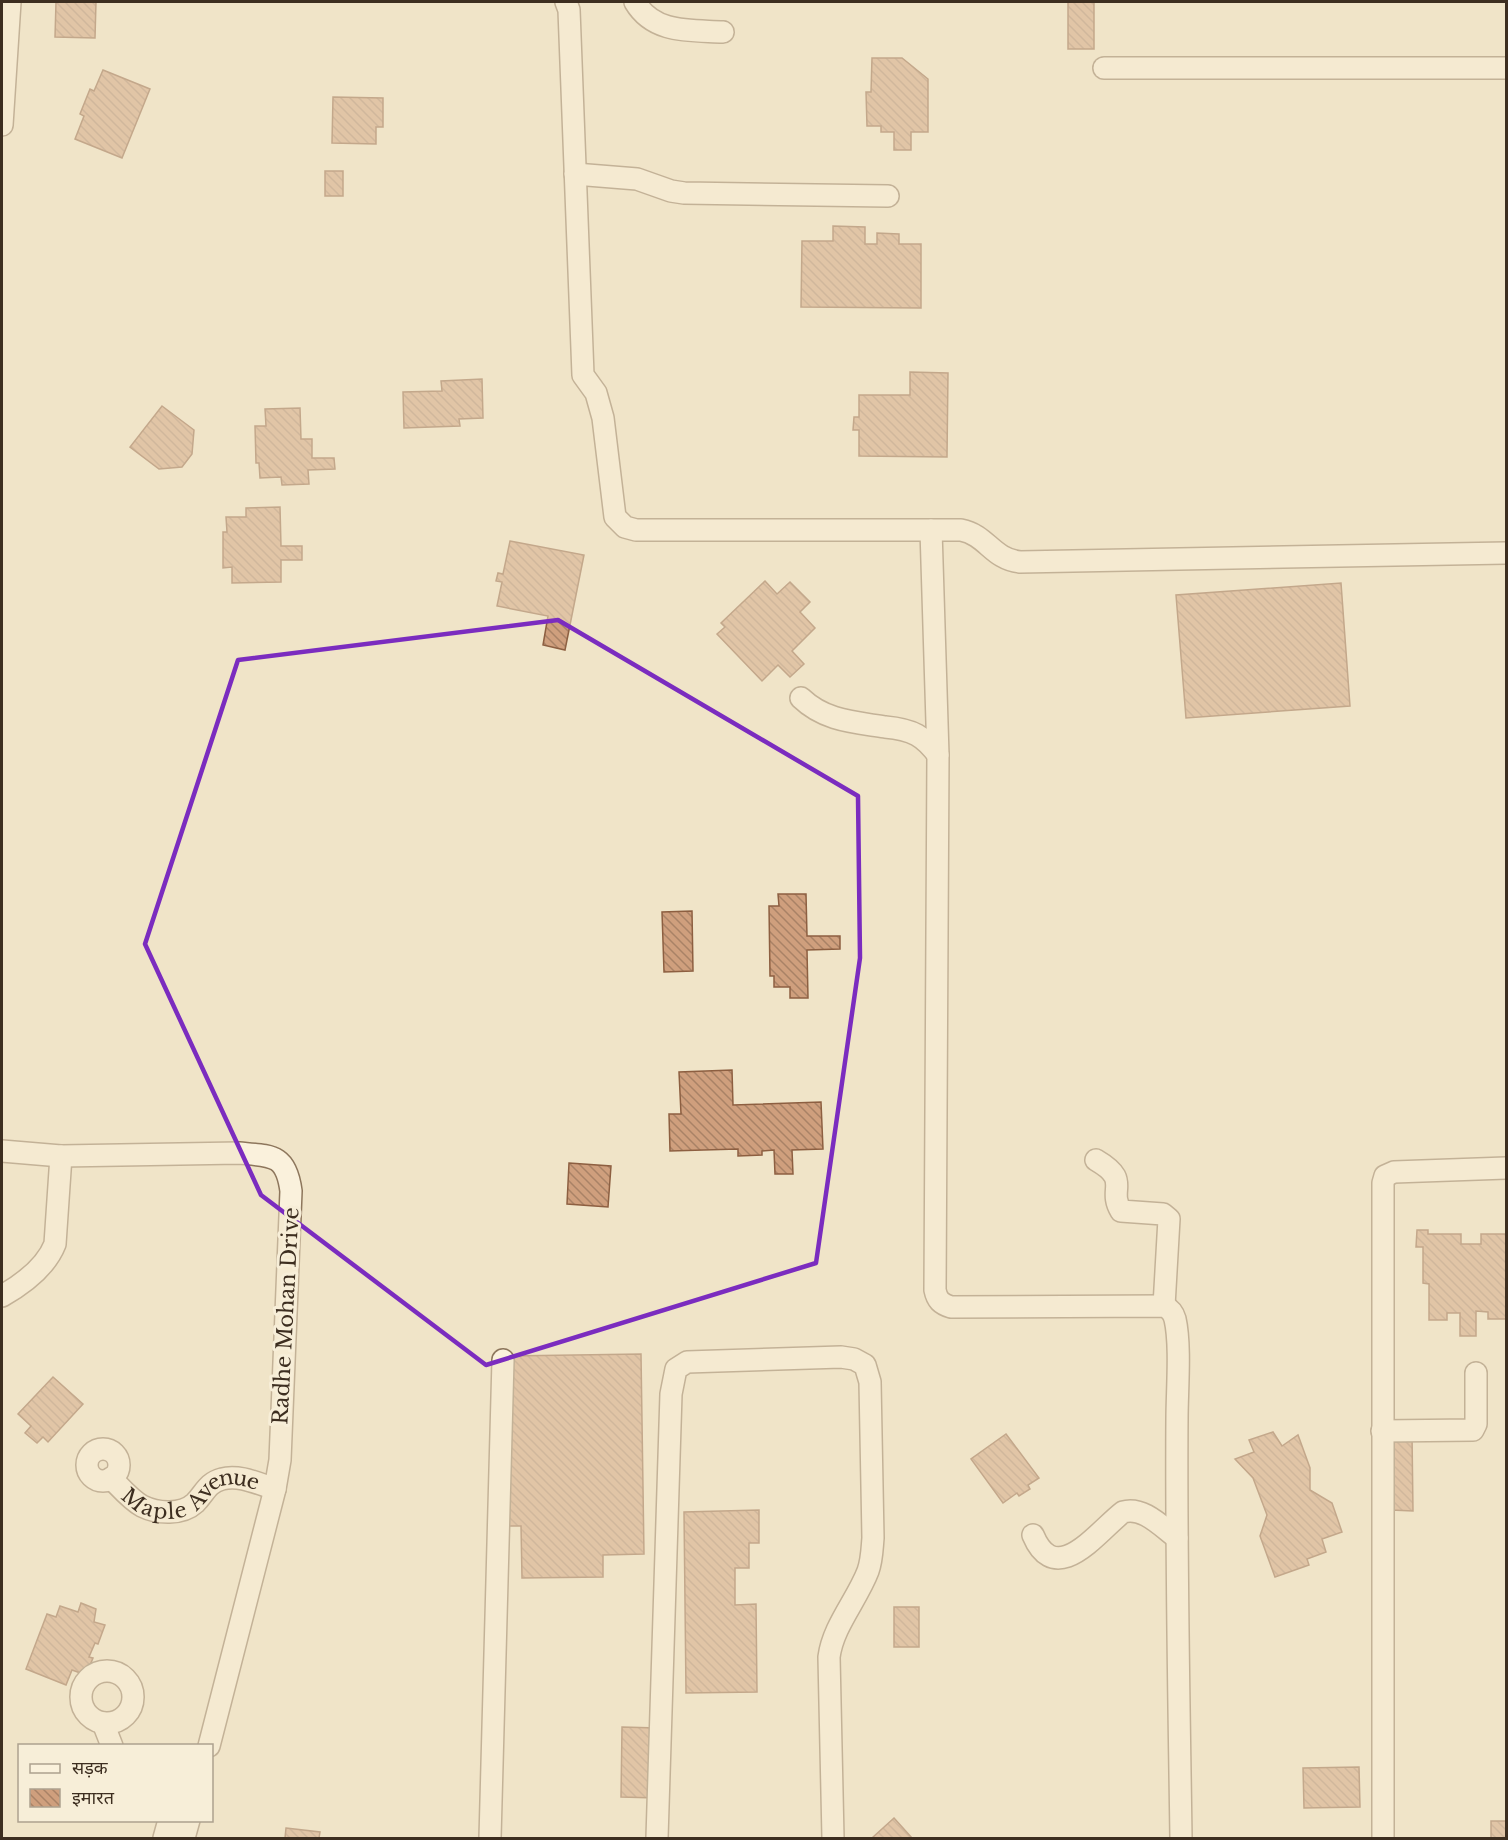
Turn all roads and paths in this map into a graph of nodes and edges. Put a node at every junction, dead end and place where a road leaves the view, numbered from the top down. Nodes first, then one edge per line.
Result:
1 (10, 2) edge
2 (566, 2) edge
3 (635, 2) edge
4 (723, 32) dead end
5 (1104, 68) dead end
6 (1506, 68) edge
7 (2, 125) edge
8 (575, 174) junction
9 (888, 196) dead end
10 (931, 530) junction
11 (1506, 553) edge
12 (801, 698) dead end
13 (938, 754) junction
14 (2, 1150) edge
15 (62, 1156) junction
16 (1096, 1160) dead end
17 (1506, 1168) edge
18 (2, 1296) edge
19 (1164, 1306) junction
20 (503, 1360) dead end
21 (1476, 1373) dead end
22 (1382, 1431) junction
23 (111, 1478) dead end
24 (275, 1489) junction
25 (1033, 1535) dead end
26 (1177, 1538) junction
27 (222, 1695) junction
28 (103, 1723) dead end
29 (111, 1744) edge
30 (195, 1744) edge
31 (210, 1744) edge
32 (169, 1822) edge
33 (189, 1822) edge
34 (164, 1839) edge
35 (184, 1839) edge
36 (490, 1839) edge
37 (657, 1839) edge
38 (833, 1839) edge
39 (1180, 1839) edge
40 (1383, 1839) edge

1 - 7 street
2 - 8 street
3 - 4 street
5 - 6 street
8 - 9 street
8 - 10 street
10 - 11 street
10 - 13 street
12 - 13 street
13 - 19 street
14 - 15 street, Radhe Mohan Drive
15 - 18 street
15 - 24 street, Radhe Mohan Drive
16 - 19 street
17 - 22 street
19 - 26 street
20 - 36 street
21 - 22 street
22 - 40 street
23 - 24 street, Maple Avenue
24 - 27 street, Radhe Mohan Drive
25 - 26 street
26 - 39 street
27 - 30 street
27 - 31 street, Radhe Mohan Drive
28 - 29 street
32 - 34 street
33 - 35 street
37 - 38 street

